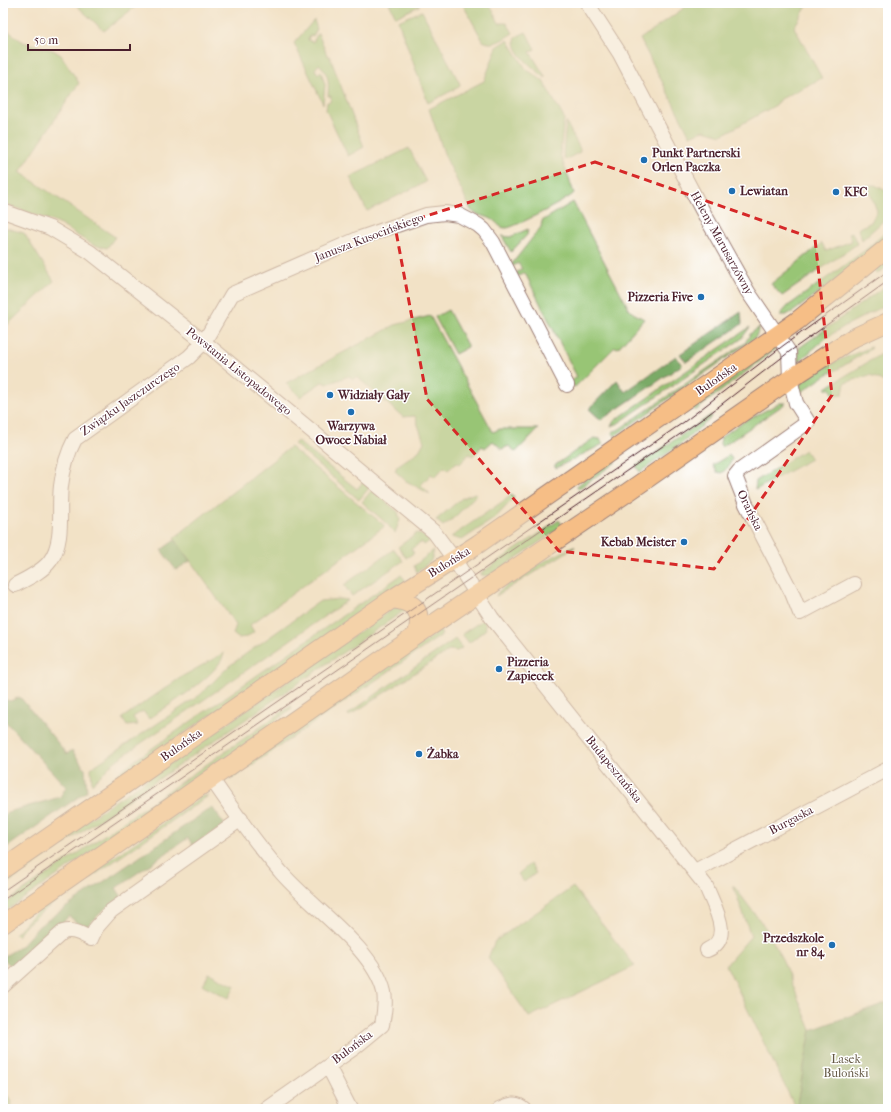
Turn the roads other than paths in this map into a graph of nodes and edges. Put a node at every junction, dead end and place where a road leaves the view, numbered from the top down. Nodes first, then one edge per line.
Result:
1 (587, 3) edge
2 (3, 211) edge
3 (888, 247) edge
4 (888, 322) edge
5 (777, 336) junction
6 (204, 342) junction
7 (790, 378) junction
8 (566, 385) dead end
9 (454, 559) junction
10 (854, 584) dead end
11 (15, 586) dead end
12 (476, 595) junction
13 (392, 599) junction
14 (417, 635) junction
15 (888, 769) edge
16 (211, 778) junction
17 (240, 819) junction
18 (3, 869) edge
19 (695, 871) junction
20 (3, 924) edge
21 (707, 950) dead end
22 (3, 986) edge
23 (328, 1066) junction
24 (267, 1109) edge
25 (350, 1109) edge
26 (500, 1109) edge
27 (524, 1109) edge

1 - 5 street, Heleny Marusarzówny
2 - 6 street, Powstania Listopadowego
3 - 5 main road, Bulońska
4 - 7 main road
5 - 7 street, Heleny Marusarzówny
5 - 9 main road, Bulońska
6 - 8 street, Janusza Kusocińskiego
6 - 9 street, Powstania Listopadowego
6 - 11 street, Związku Jaszczurczego
7 - 10 street, Orańska
7 - 12 main road
9 - 12 street, Powstania Listopadowego
9 - 13 main road, Bulońska
12 - 14 main road
12 - 19 street, Budapesztańska
13 - 14 main road
13 - 18 main road, Bulońska
14 - 16 main road
15 - 19 street, Burgaska
16 - 17 street, Bulońska
16 - 20 main road
17 - 22 street
17 - 23 street, Bulońska
19 - 21 street, Budapesztańska
23 - 24 street, Bulońska
23 - 25 street
26 - 27 street

